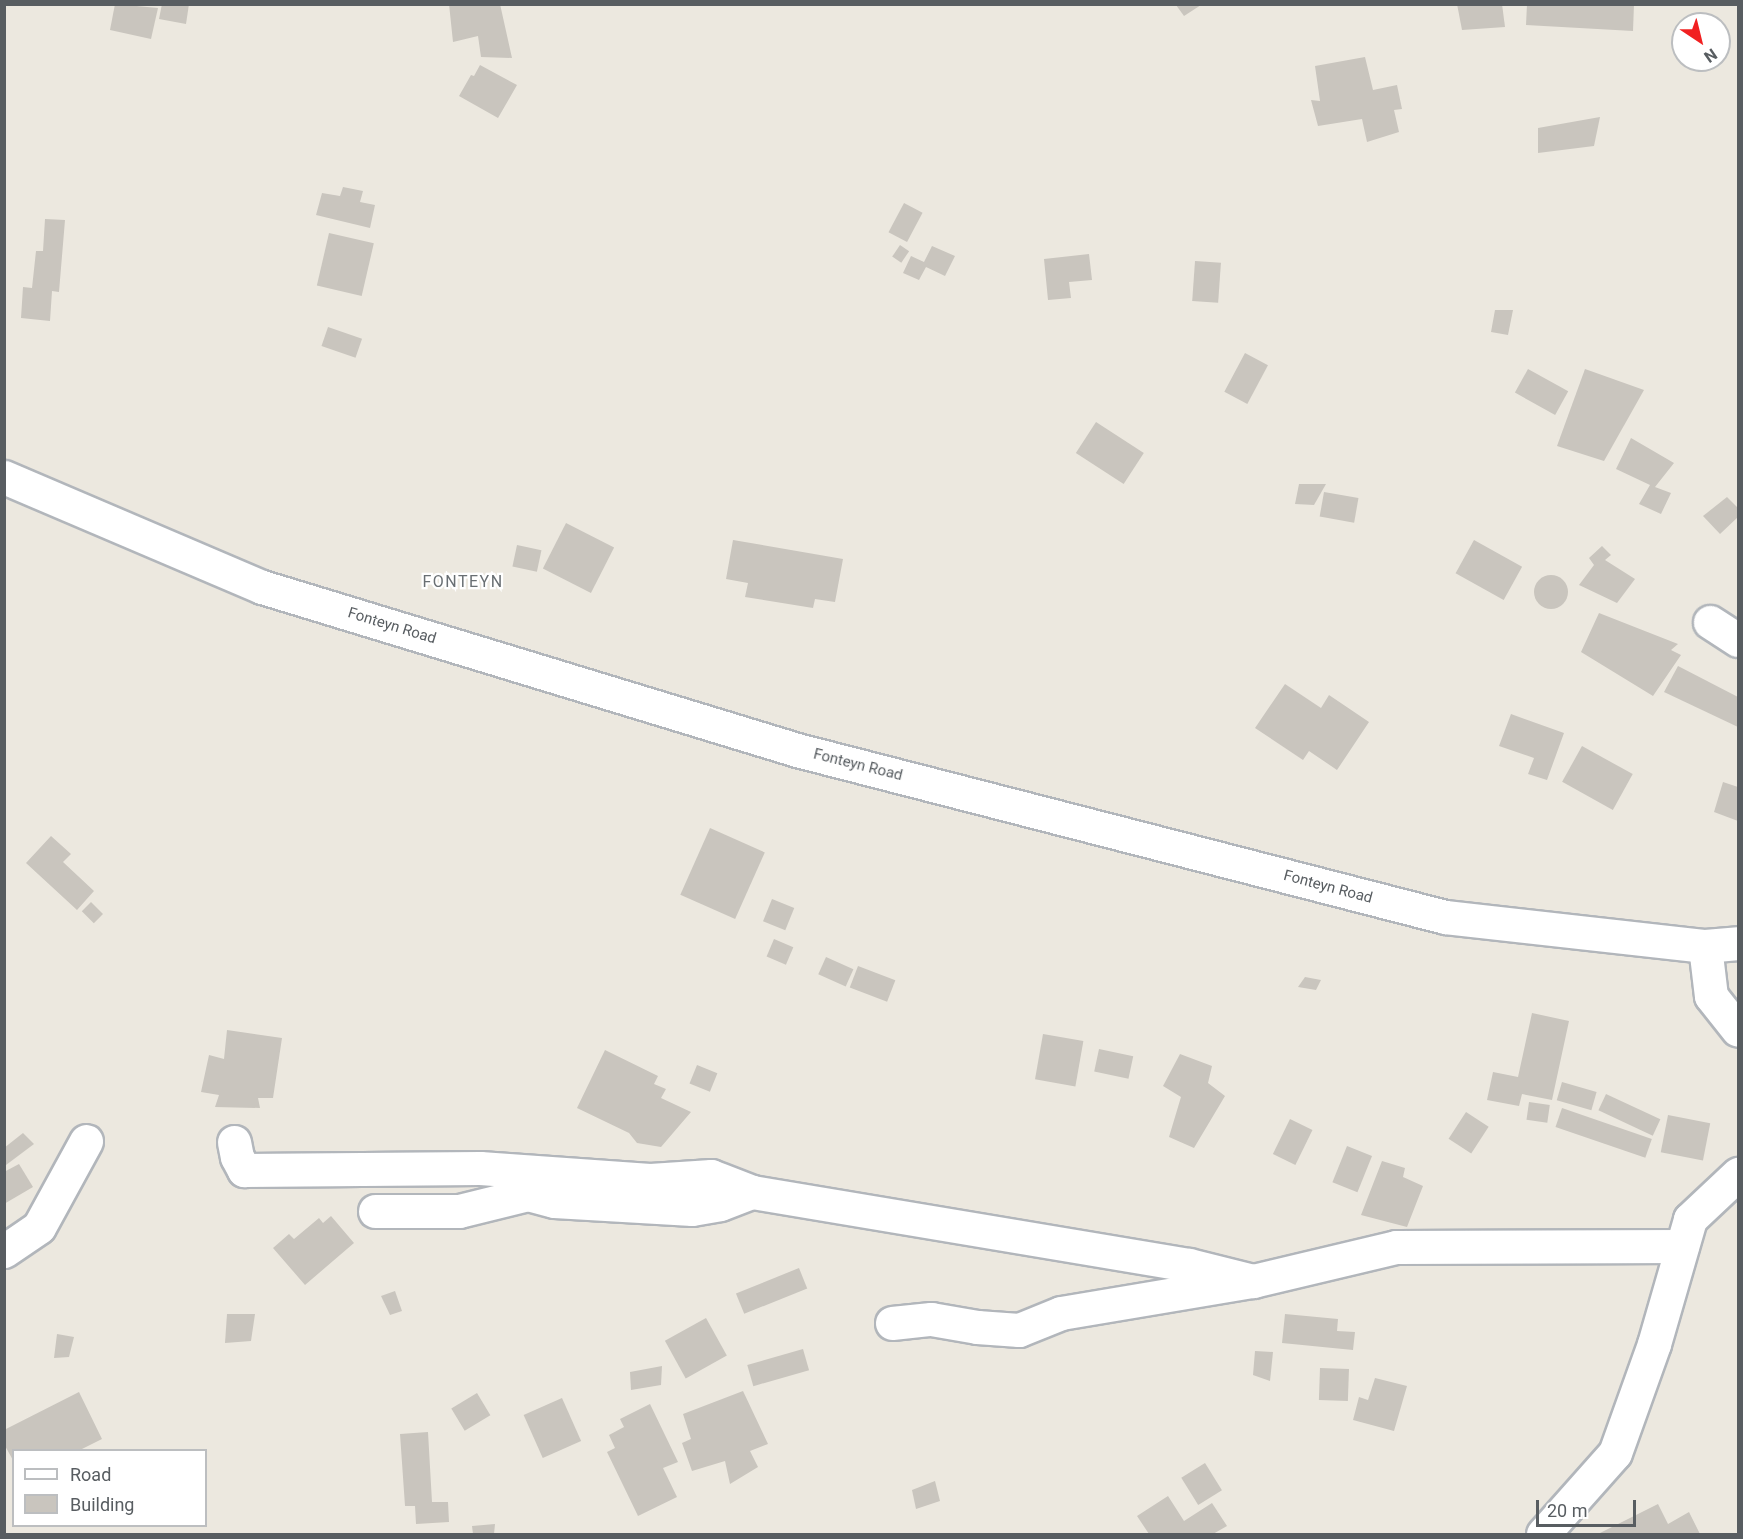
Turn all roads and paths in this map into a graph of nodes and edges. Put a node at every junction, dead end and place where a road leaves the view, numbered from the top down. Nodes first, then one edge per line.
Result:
1 (4, 477) edge
2 (1710, 622) dead end
3 (1738, 640) edge
4 (1738, 942) edge
5 (1706, 946) junction
6 (1738, 1030) edge
7 (86, 1141) dead end
8 (234, 1142) dead end
9 (1738, 1174) edge
10 (752, 1192) junction
11 (375, 1211) dead end
12 (1682, 1246) junction
13 (4, 1251) edge
14 (1253, 1281) junction
15 (892, 1323) dead end
16 (1543, 1534) edge

1 - 5 street, Fonteyn Road
2 - 3 street
4 - 5 street, Fonteyn Road
5 - 6 street
7 - 13 street
8 - 10 street
9 - 12 street
10 - 11 street
10 - 14 street
12 - 14 street
12 - 16 street
14 - 15 street

